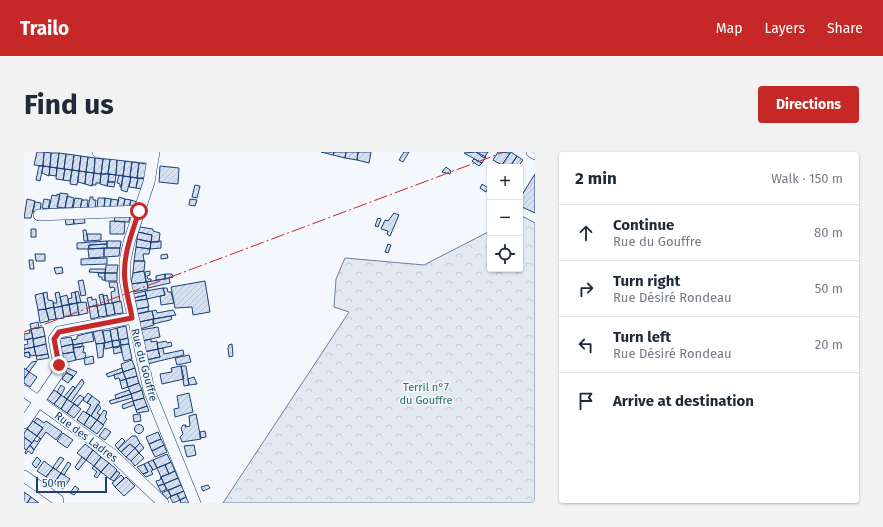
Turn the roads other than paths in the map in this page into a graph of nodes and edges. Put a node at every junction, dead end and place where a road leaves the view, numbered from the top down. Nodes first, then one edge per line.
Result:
1 (98, 152) edge
2 (532, 152) edge
3 (535, 154) edge
4 (153, 155) edge
5 (139, 211) junction
6 (39, 215) dead end
7 (132, 318) junction
8 (24, 391) edge
9 (38, 402) junction
10 (24, 422) edge
11 (24, 476) edge
12 (58, 500) dead end
13 (163, 503) edge
14 (195, 503) edge

1 - 4 street
2 - 3 street
4 - 5 street, Rue du Gouffre
5 - 6 street
5 - 7 street, Rue du Gouffre
7 - 9 street
7 - 14 street, Rue du Gouffre
8 - 9 street, Rue des Ladres
9 - 10 street
9 - 13 street, Rue des Ladres
11 - 12 street

